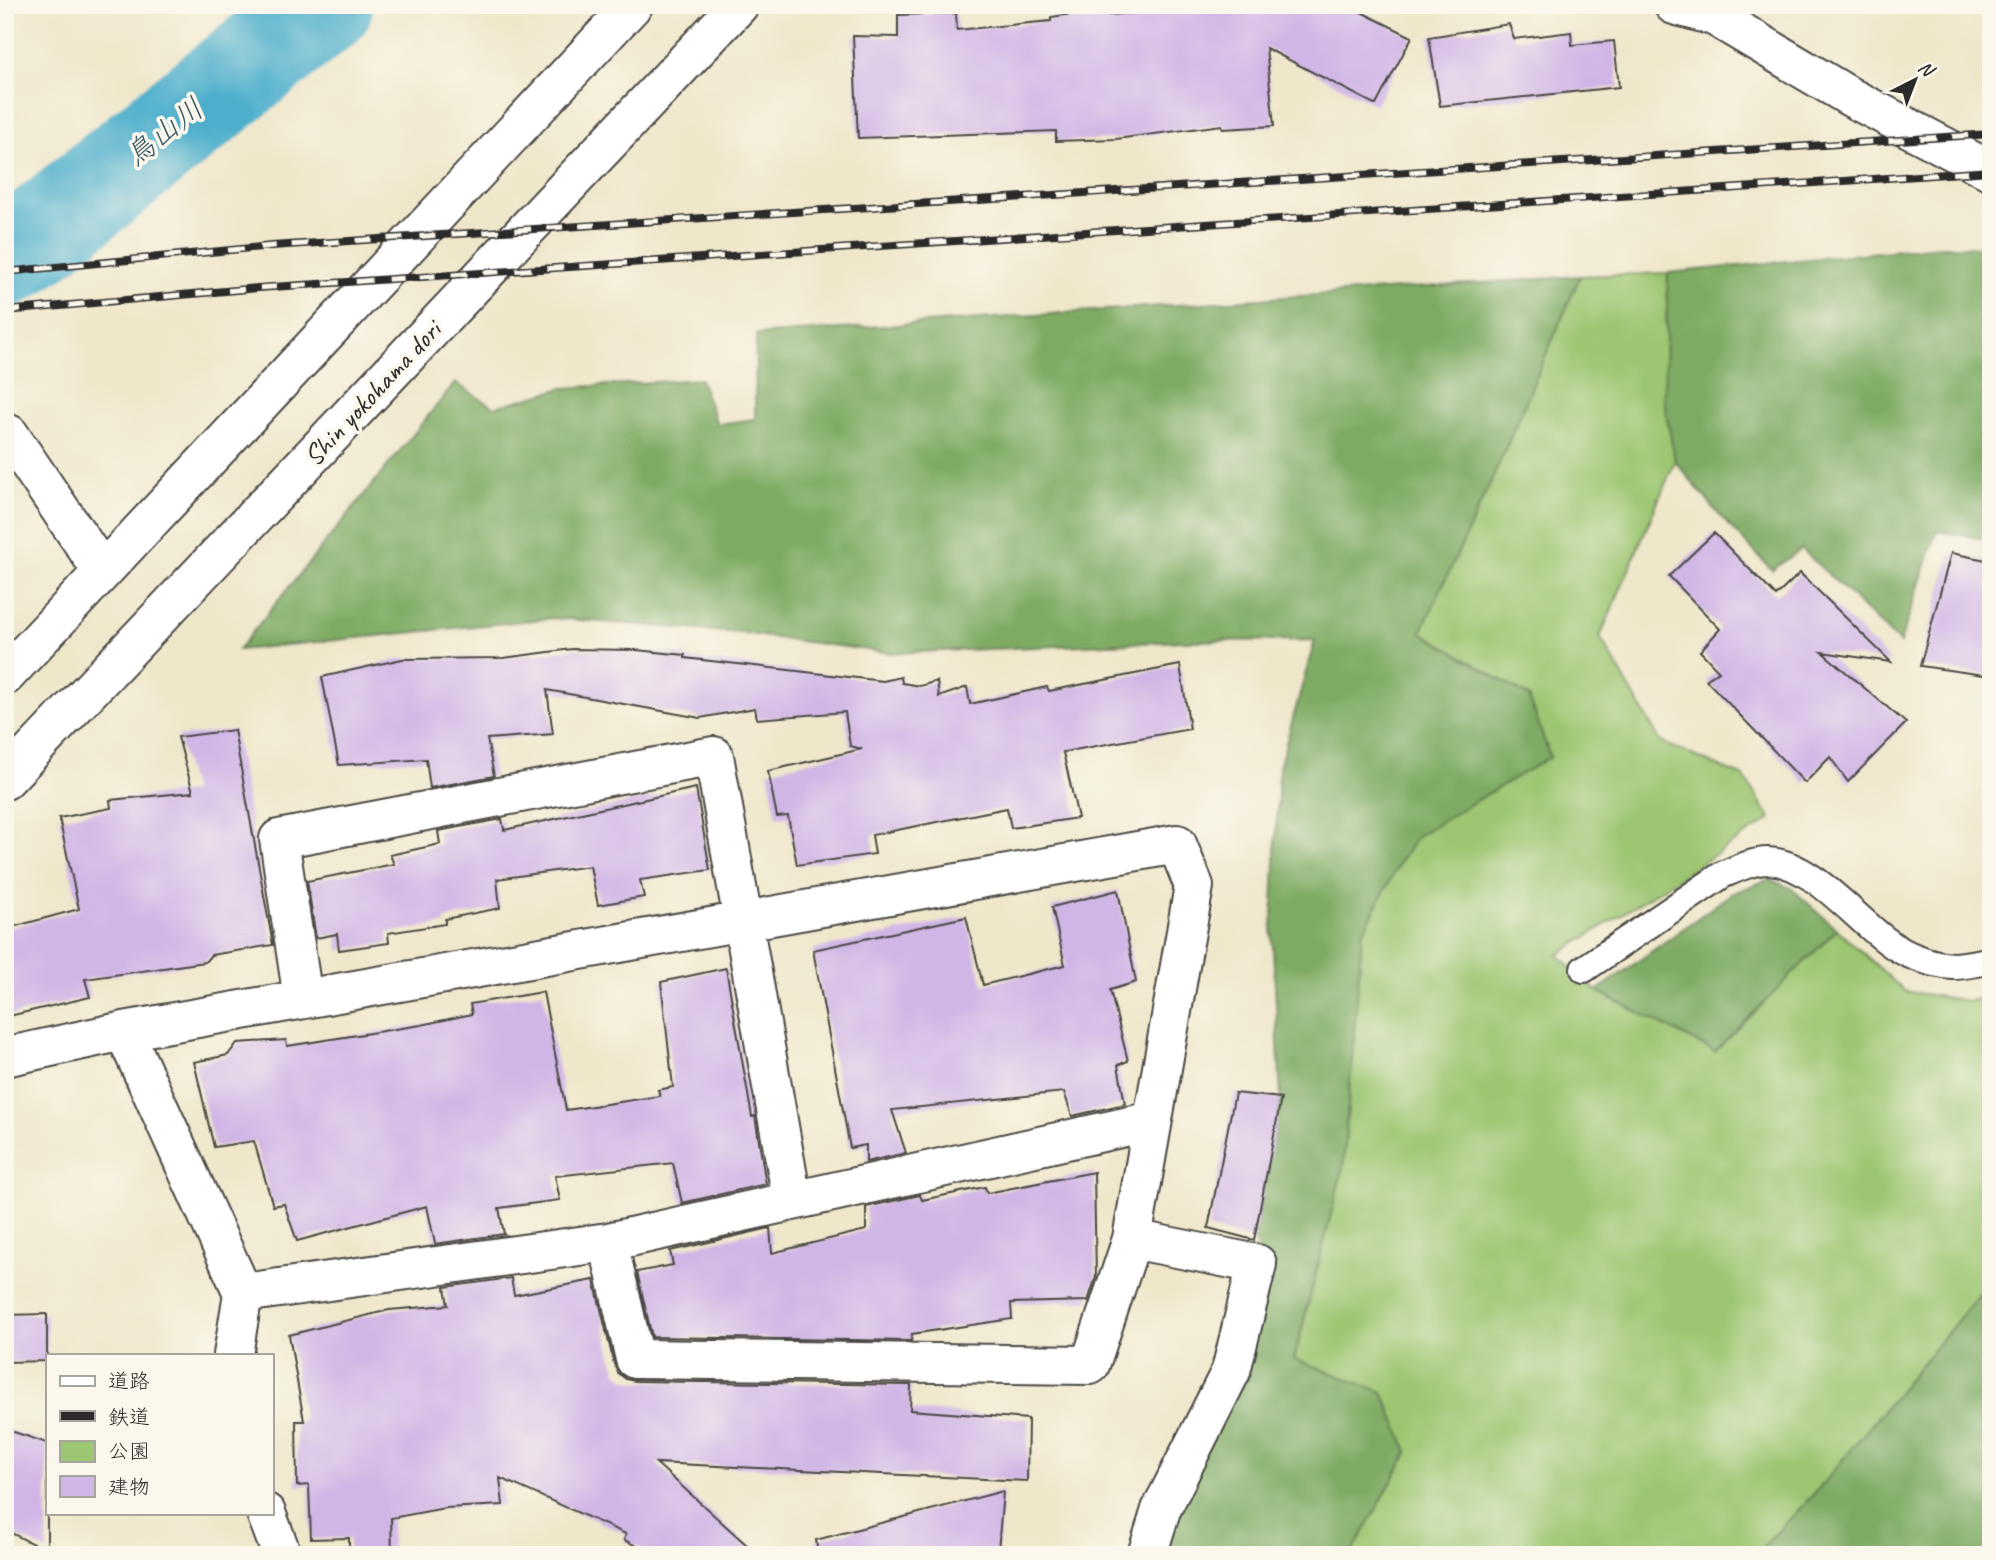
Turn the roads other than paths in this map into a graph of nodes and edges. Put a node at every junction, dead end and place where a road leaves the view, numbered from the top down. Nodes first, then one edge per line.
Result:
1 (739, 5) edge
2 (1675, 5) edge
3 (633, 6) edge
4 (1991, 171) edge
5 (5, 437) edge
6 (102, 571) junction
7 (5, 677) edge
8 (5, 780) edge
9 (742, 921) junction
10 (1991, 961) edge
11 (1584, 969) dead end
12 (303, 999) junction
13 (124, 1031) junction
14 (5, 1057) edge
15 (1152, 1121) junction
16 (792, 1200) junction
17 (1132, 1239) junction
18 (608, 1242) junction
19 (243, 1293) junction
20 (233, 1354) edge
21 (267, 1514) edge
22 (282, 1555) edge
23 (1147, 1555) edge

1 - 8 street, Shin yokohama dori
2 - 4 street
3 - 6 street
5 - 6 street
6 - 7 street
9 - 12 street
9 - 12 street
9 - 15 street
9 - 16 street
10 - 11 lane
12 - 13 street
13 - 14 street
13 - 19 street
15 - 16 street
15 - 17 street
16 - 18 street
17 - 18 street
17 - 23 street
18 - 19 street
19 - 20 street
21 - 22 street

